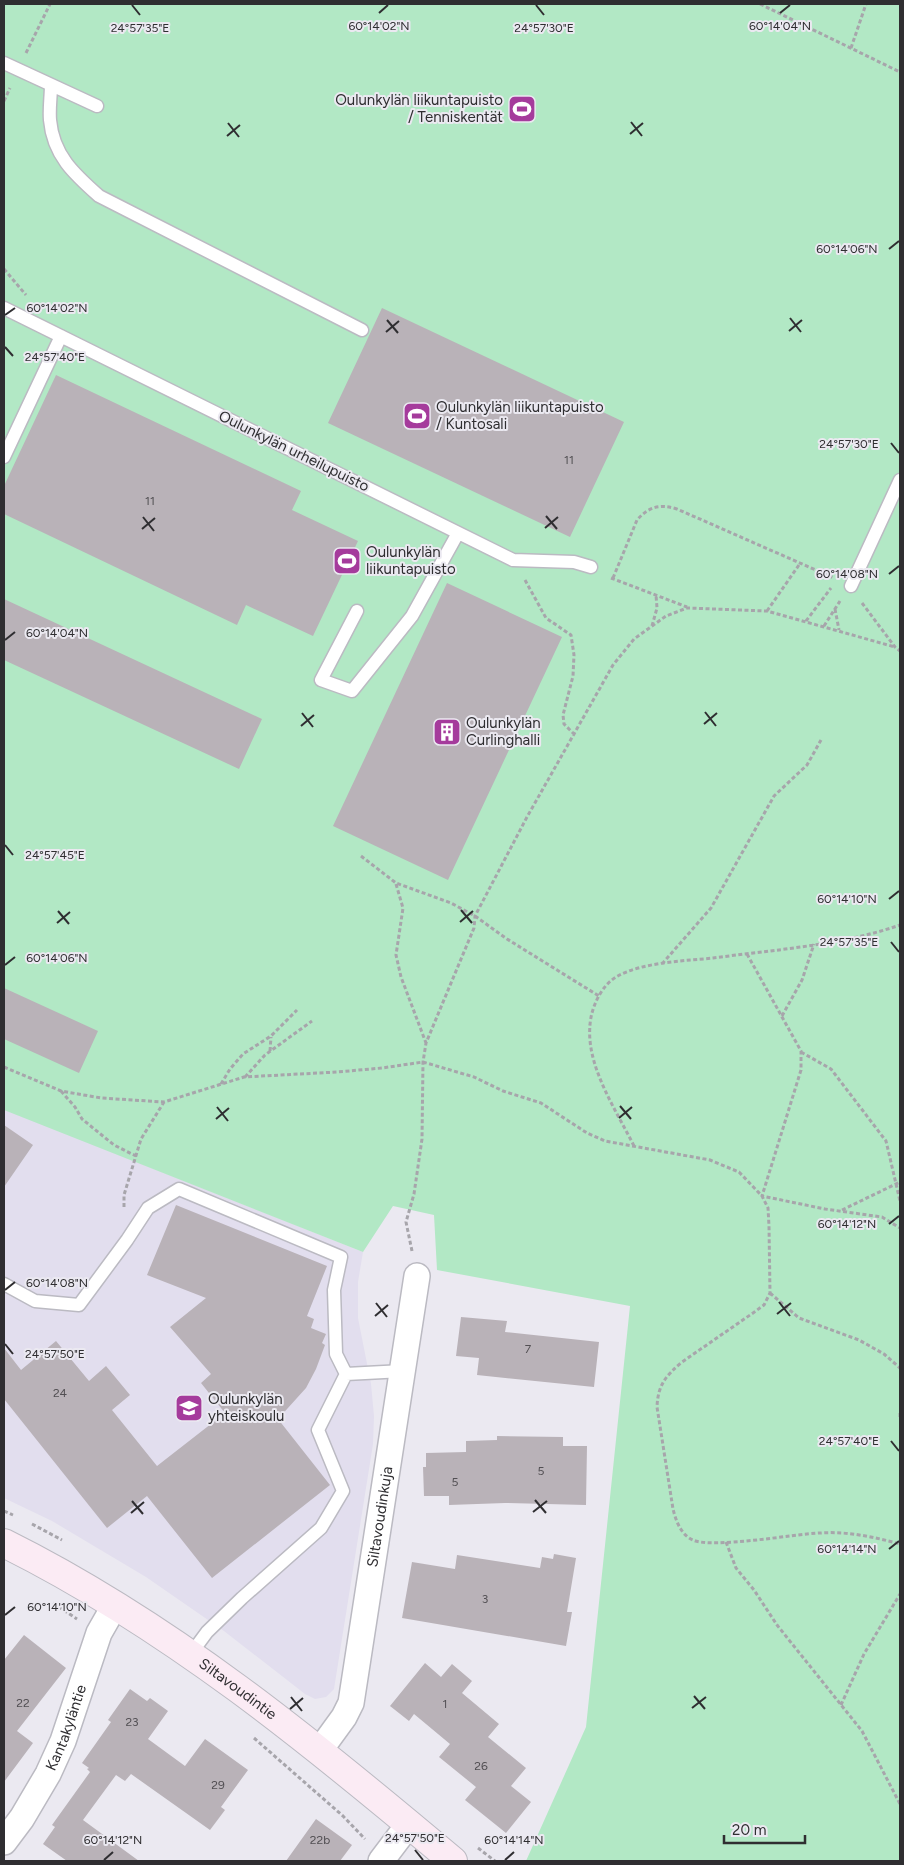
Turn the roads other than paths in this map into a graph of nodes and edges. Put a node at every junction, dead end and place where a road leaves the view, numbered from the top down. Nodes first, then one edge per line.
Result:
1 (4, 63) edge
2 (51, 85) junction
3 (97, 106) dead end
4 (4, 308) edge
5 (362, 330) dead end
6 (61, 336) junction
7 (4, 457) edge
8 (900, 480) edge
9 (458, 533) junction
10 (591, 567) road end
11 (851, 586) road end
12 (357, 611) dead end
13 (417, 1276) road end
14 (4, 1284) edge
15 (403, 1371) junction
16 (346, 1374) junction
17 (4, 1543) edge
18 (115, 1605) junction
19 (190, 1655) junction
20 (320, 1750) junction
21 (409, 1824) junction
22 (4, 1842) edge
23 (383, 1858) edge
24 (453, 1861) edge

1 - 2 lane
2 - 3 lane
2 - 5 lane
4 - 6 lane, Oulunkylän urheilupuisto
6 - 7 lane
6 - 9 lane, Oulunkylän urheilupuisto
8 - 11 lane
9 - 10 lane, Oulunkylän urheilupuisto
9 - 12 lane
13 - 15 street, Siltavoudinkuja
14 - 16 lane
15 - 16 lane
15 - 20 street, Siltavoudinkuja
16 - 19 lane
17 - 18 main road, Siltavoudintie
18 - 19 main road, Siltavoudintie
18 - 22 street, Kantakyläntie
19 - 20 main road, Siltavoudintie
20 - 21 main road, Siltavoudintie
21 - 23 street
21 - 24 main road, Siltavoudintie

